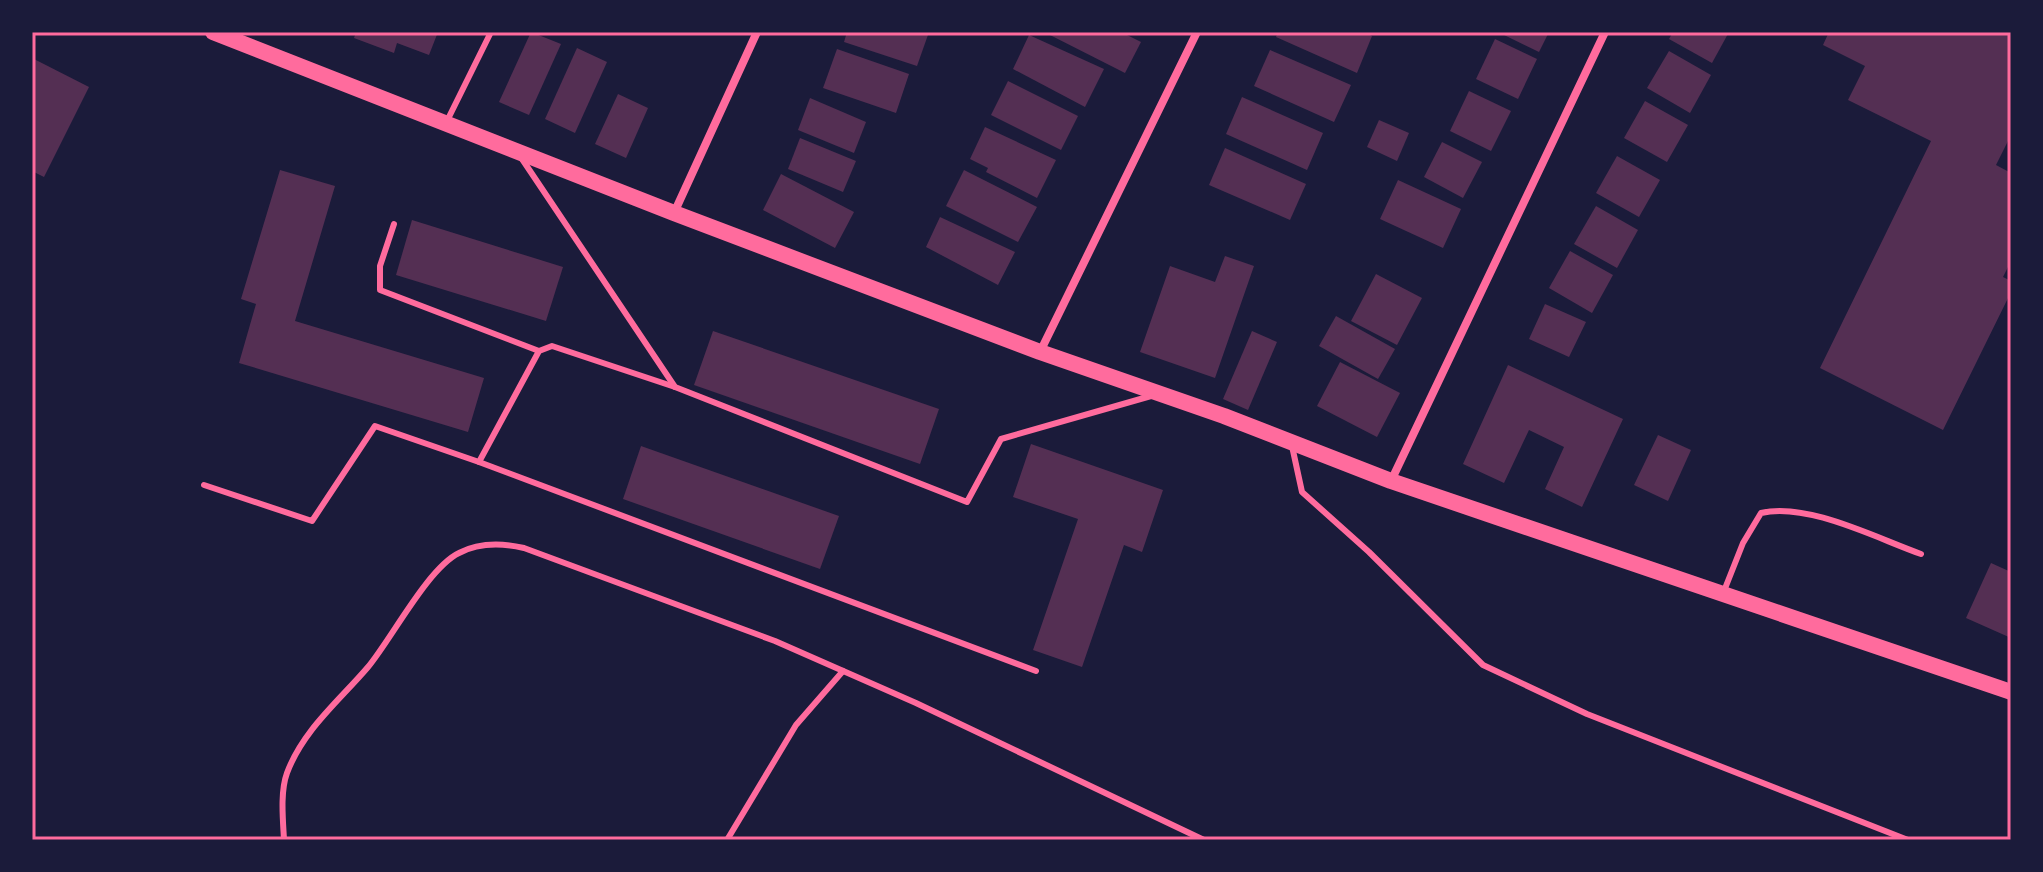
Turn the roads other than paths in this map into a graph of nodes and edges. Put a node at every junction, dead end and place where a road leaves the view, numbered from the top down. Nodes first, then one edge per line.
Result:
1 (213, 32) edge
2 (491, 32) edge
3 (757, 32) edge
4 (1197, 32) edge
5 (1605, 32) edge
6 (446, 123) junction
7 (516, 150) junction
8 (674, 213) junction
9 (394, 224) dead end
10 (539, 351) junction
11 (1040, 352) junction
12 (675, 387) junction
13 (1159, 393) junction
14 (1291, 442) junction
15 (479, 462) junction
16 (1391, 481) junction
17 (204, 485) dead end
18 (1921, 554) dead end
19 (1723, 594) junction
20 (843, 671) junction
21 (1036, 671) dead end
22 (2011, 692) edge
23 (284, 840) edge
24 (727, 840) edge
25 (1204, 840) edge
26 (1908, 840) edge

1 - 6 main road
2 - 6 lane
3 - 8 street
4 - 11 street
5 - 16 street
6 - 7 main road
7 - 8 main road
7 - 12 lane
8 - 11 main road
9 - 10 lane
10 - 12 lane
10 - 15 lane
11 - 13 main road
12 - 13 lane
13 - 14 main road
14 - 16 main road
14 - 26 lane
15 - 17 lane
15 - 21 lane
16 - 19 main road
18 - 19 lane
19 - 22 main road
20 - 23 lane
20 - 24 lane
20 - 25 lane

